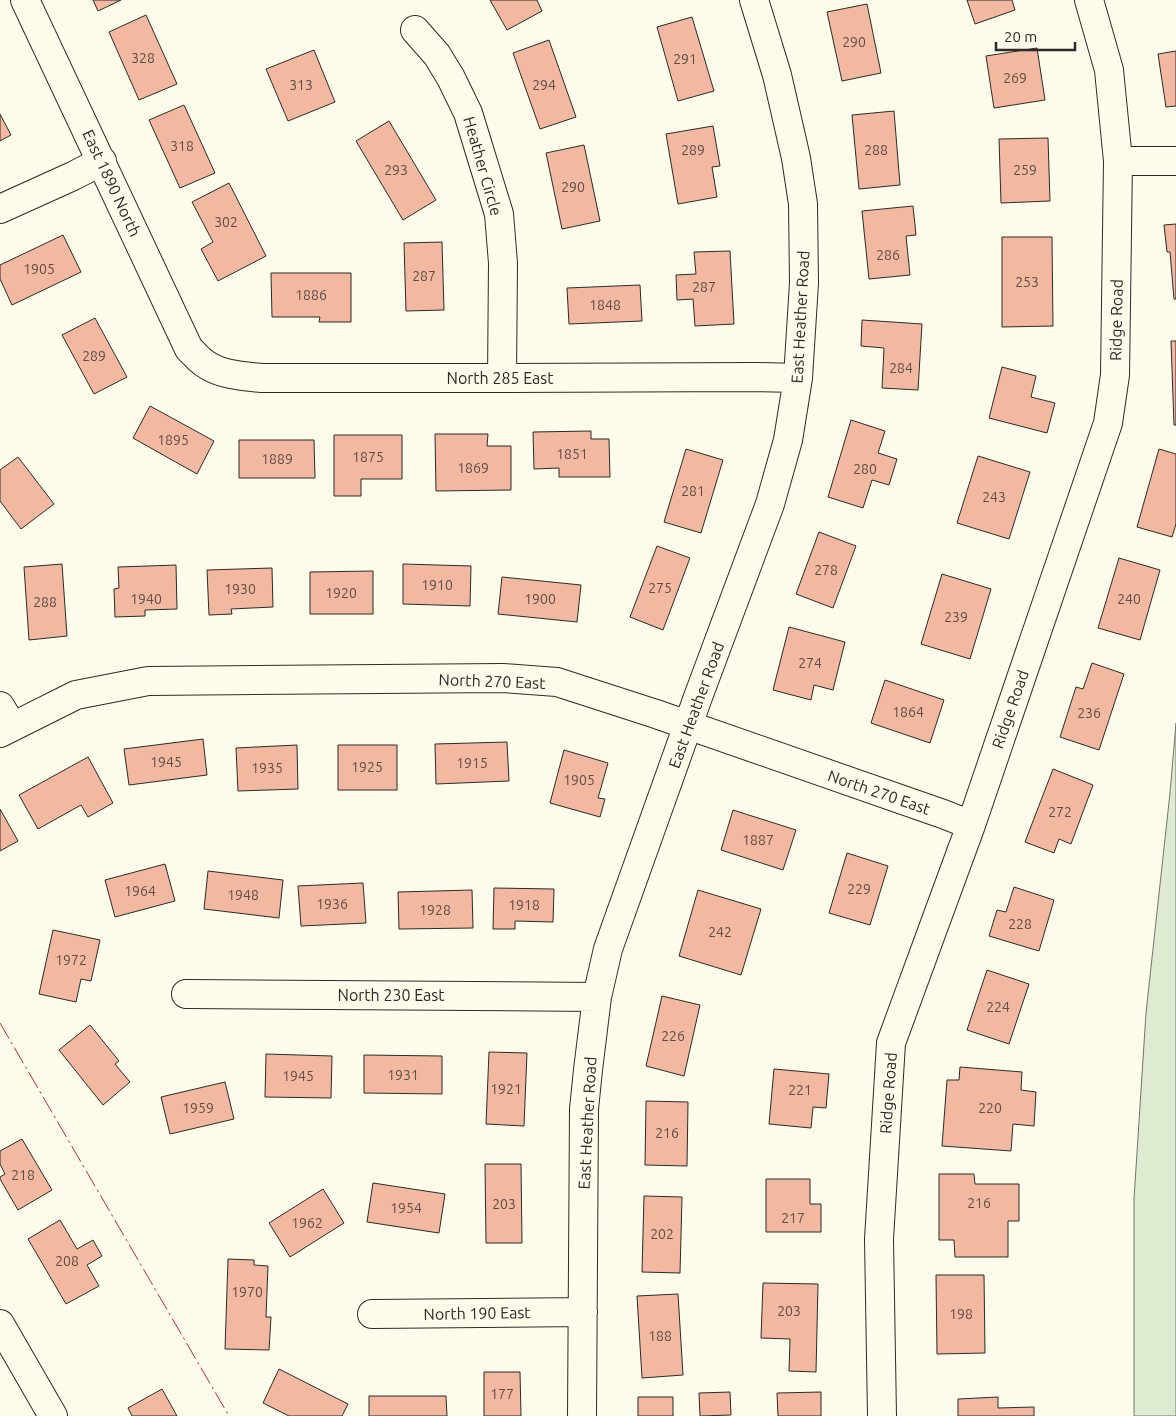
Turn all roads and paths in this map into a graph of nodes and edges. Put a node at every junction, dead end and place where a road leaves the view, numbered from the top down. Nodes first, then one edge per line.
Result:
1 (25, 0) edge
2 (754, 0) edge
3 (1089, 0) edge
4 (415, 30) dead end
5 (102, 161) junction
6 (1118, 161) junction
7 (1176, 162) edge
8 (0, 209) edge
9 (204, 363) joint
10 (502, 378) junction
11 (798, 378) junction
12 (4, 722) edge
13 (689, 725) junction
14 (971, 825) junction
15 (186, 994) dead end
16 (597, 997) junction
17 (583, 1312) junction
18 (372, 1314) dead end
19 (0, 1324) edge
20 (53, 1416) edge
21 (582, 1416) edge
22 (882, 1416) edge

1 - 5 street, East 1890 North
2 - 11 street, East Heather Road
3 - 6 street, Ridge Road
4 - 10 street, Heather Circle
5 - 8 street
5 - 9 street, East 1890 North
6 - 7 street
6 - 14 street, Ridge Road
9 - 10 street, North 285 East
10 - 11 street, North 285 East
11 - 13 street, East Heather Road
12 - 13 street, North 270 East
13 - 14 street, North 270 East
13 - 16 street, East Heather Road
14 - 22 street, Ridge Road
15 - 16 street, North 230 East
16 - 17 street, East Heather Road
17 - 18 street, North 190 East
17 - 21 street, East Heather Road
19 - 20 street

